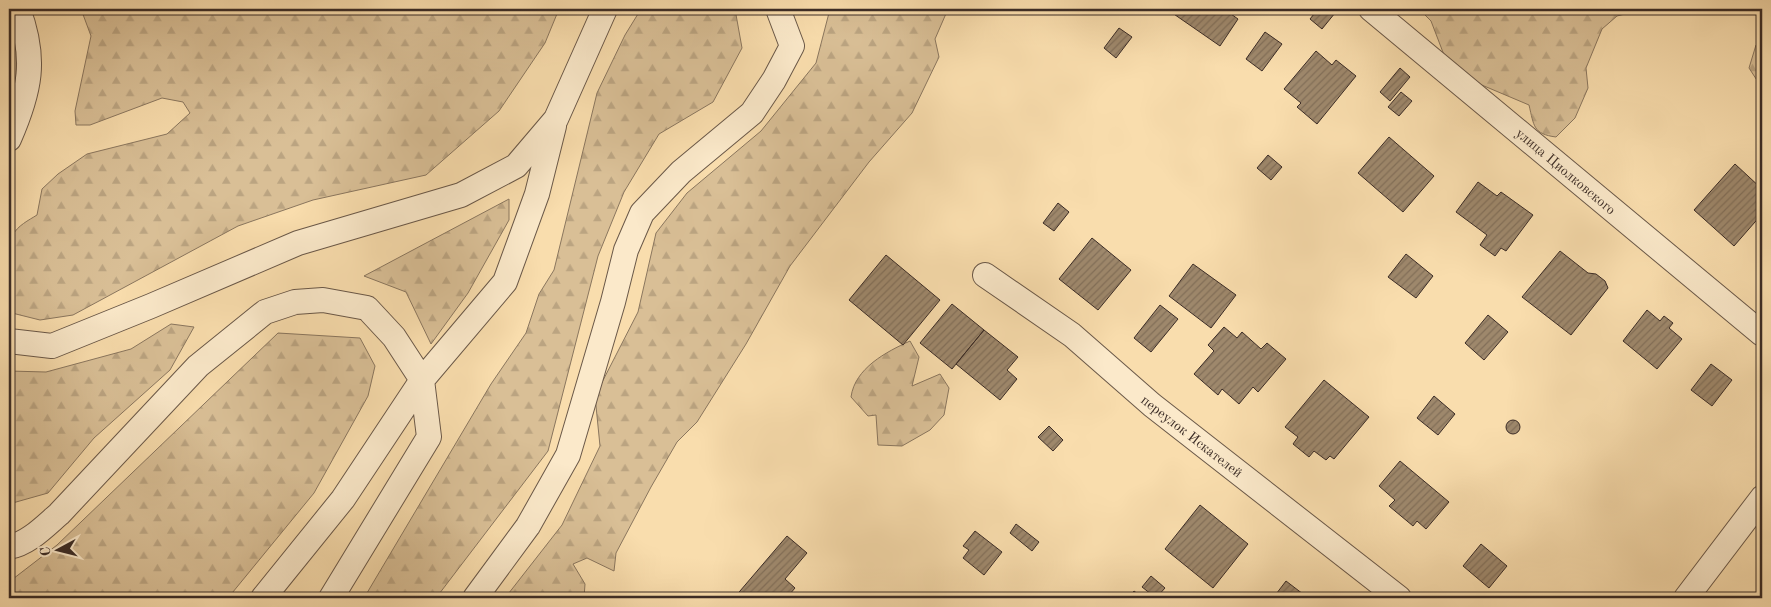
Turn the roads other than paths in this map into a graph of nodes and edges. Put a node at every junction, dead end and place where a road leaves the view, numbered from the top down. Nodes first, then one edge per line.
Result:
1 (18, 9) edge
2 (605, 9) edge
3 (778, 9) edge
4 (1371, 9) edge
5 (556, 119) junction
6 (9, 139) edge
7 (985, 274) dead end
8 (1762, 334) edge
9 (9, 341) edge
10 (422, 380) junction
11 (1762, 498) edge
12 (9, 548) edge
13 (288, 566) junction
14 (263, 598) edge
15 (277, 598) edge
16 (332, 598) edge
17 (475, 598) edge
18 (1399, 598) edge
19 (1686, 598) edge

1 - 6 street
2 - 5 street
3 - 17 street
4 - 8 street, улица Циолковского
5 - 9 street
5 - 10 street
7 - 18 street, переулок Искателей
10 - 12 street
10 - 13 street
10 - 16 street
11 - 19 street
13 - 14 street
13 - 15 street

